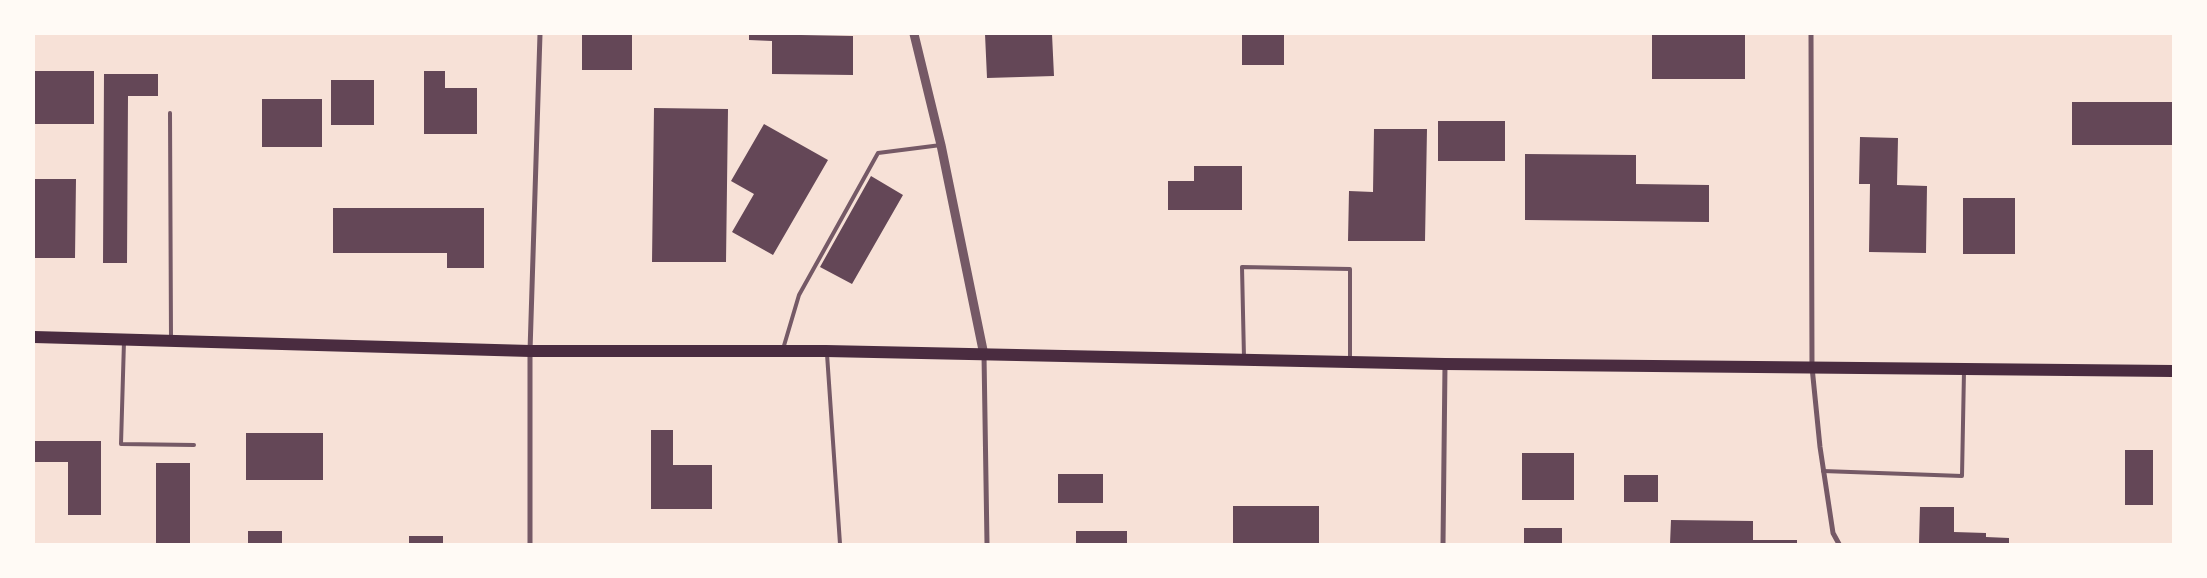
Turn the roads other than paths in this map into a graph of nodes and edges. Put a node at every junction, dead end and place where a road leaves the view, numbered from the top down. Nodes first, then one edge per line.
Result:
1 (540, 34) edge
2 (914, 34) edge
3 (1811, 34) edge
4 (170, 113) dead end
5 (941, 145) junction
6 (34, 337) edge
7 (124, 339) junction
8 (171, 341) junction
9 (530, 351) junction
10 (782, 351) junction
11 (826, 351) junction
12 (984, 355) junction
13 (1244, 360) junction
14 (1350, 360) junction
15 (1445, 364) junction
16 (1812, 367) junction
17 (1964, 369) junction
18 (2173, 371) edge
19 (194, 445) dead end
20 (1824, 472) junction
21 (530, 544) edge
22 (840, 544) edge
23 (988, 544) edge
24 (1443, 544) edge
25 (1839, 544) edge

1 - 9 street
2 - 5 street
3 - 16 street
4 - 8 lane
5 - 10 lane
5 - 12 street
6 - 7 main road
7 - 8 main road
7 - 19 lane
8 - 9 main road
9 - 10 main road
9 - 21 street
10 - 11 main road
11 - 12 main road
11 - 22 lane
12 - 13 main road
12 - 23 street
13 - 14 main road
13 - 14 lane
14 - 15 main road
15 - 16 main road
15 - 24 street
16 - 17 main road
16 - 20 street
17 - 18 main road
17 - 20 lane
20 - 25 street

